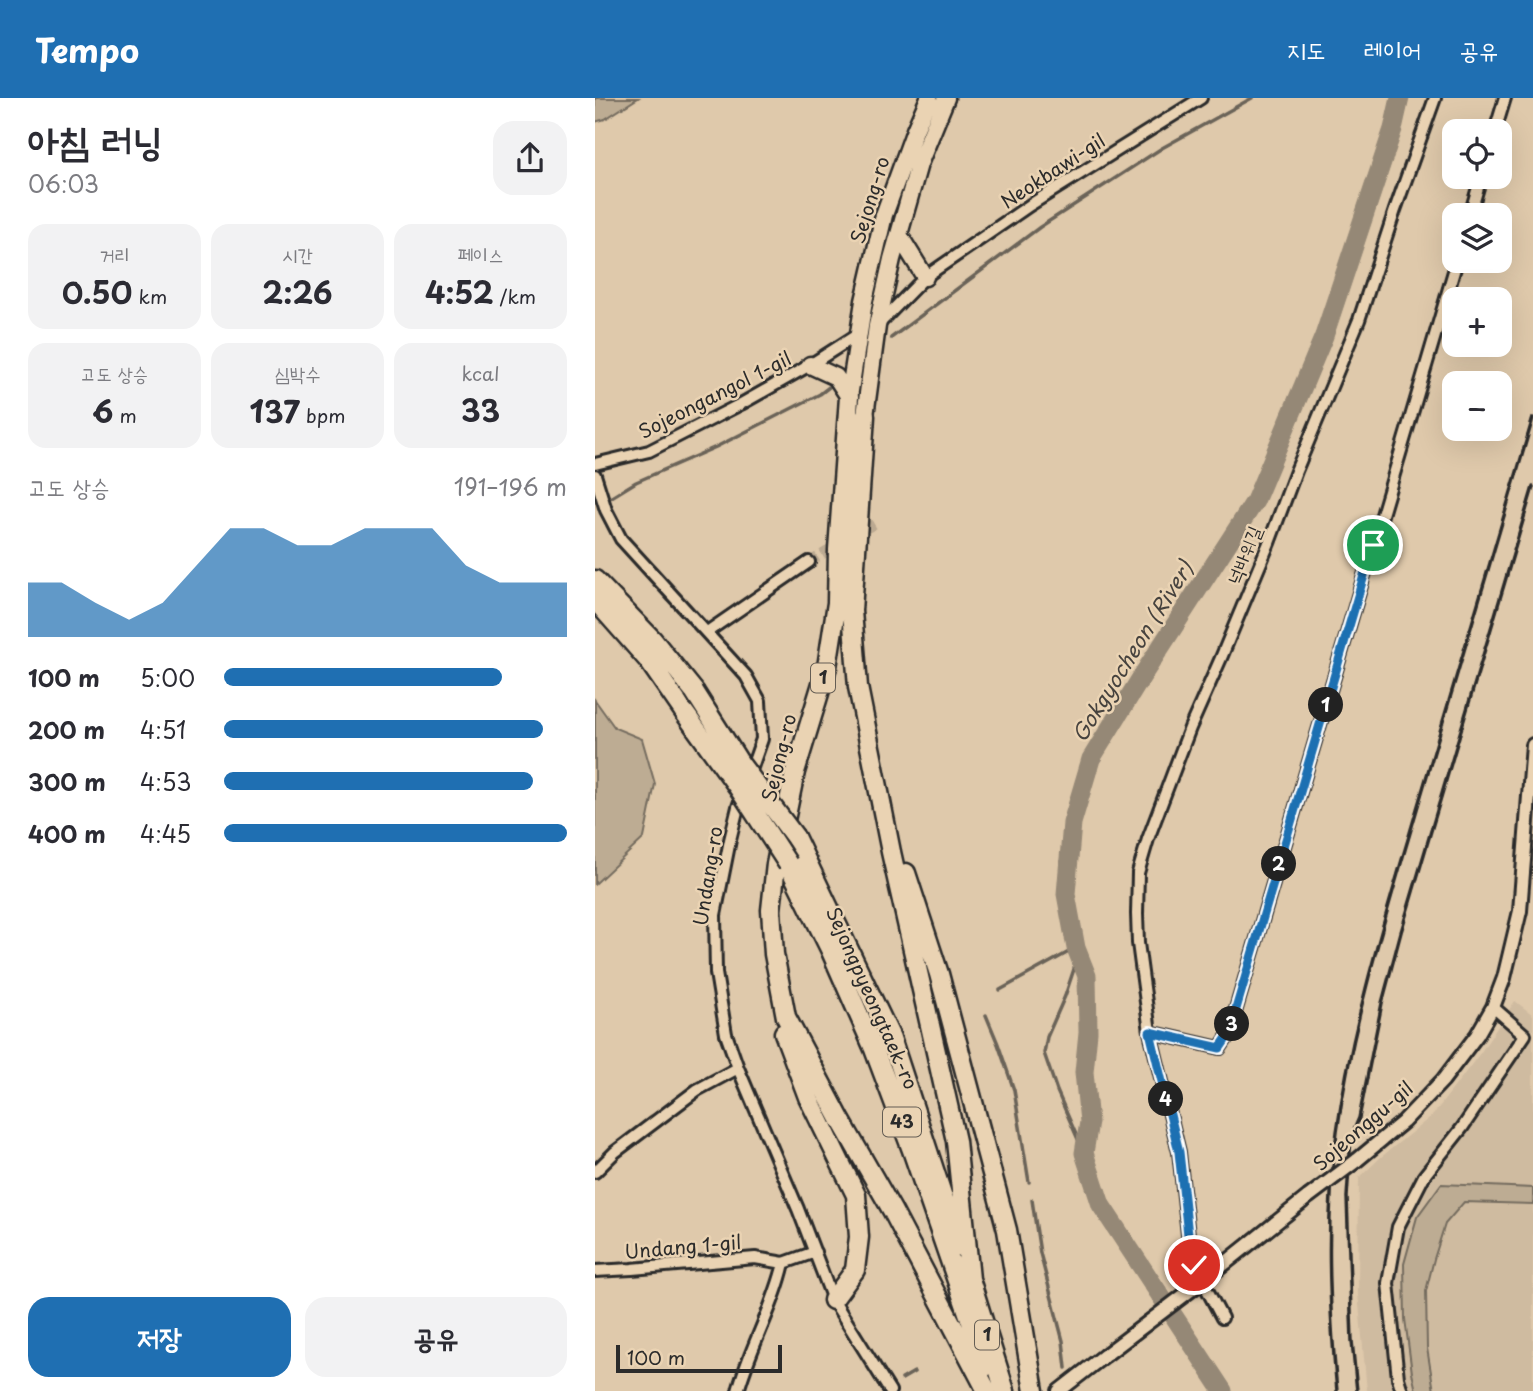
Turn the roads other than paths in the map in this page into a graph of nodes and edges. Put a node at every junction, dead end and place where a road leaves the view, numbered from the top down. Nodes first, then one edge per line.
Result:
1 (929, 98) edge
2 (946, 98) edge
3 (1201, 98) edge
4 (1435, 98) edge
5 (1505, 98) edge
6 (1499, 119) edge
7 (899, 235) junction
8 (1453, 273) edge
9 (925, 277) junction
10 (877, 326) junction
11 (858, 333) junction
12 (810, 365) junction
13 (849, 397) junction
14 (865, 416) joint
15 (595, 464) edge
16 (595, 475) edge
17 (809, 562) tunnel mouth
18 (595, 580) edge
19 (595, 600) edge
20 (707, 632) junction
21 (1533, 745) edge
22 (876, 777) junction
23 (774, 954) junction
24 (1493, 1007) junction
25 (1150, 1032) junction
26 (1529, 1038) edge
27 (738, 1068) junction
28 (595, 1172) edge
29 (814, 1252) junction
30 (784, 1263) junction
31 (595, 1271) edge
32 (970, 1279) junction
33 (833, 1300) junction
34 (1221, 1318) dead end
35 (738, 1391) edge
36 (890, 1391) edge
37 (997, 1391) edge
38 (1034, 1391) edge
39 (1059, 1391) edge
40 (1402, 1391) edge

1 - 11 main road, Sejong-ro / 1
2 - 7 main road, Sejong-ro / 1
3 - 9 street, Neokbawi-gil
4 - 25 street, 넉바위길
5 - 6 street
7 - 9 main road
7 - 10 main road, Sejong-ro / 1
8 - 25 street
9 - 10 street, Neokbawi-gil
10 - 11 street, Sojeongangol 1-gil
10 - 14 main road, Sejong-ro / 1
11 - 12 street, Sojeongangol 1-gil
11 - 13 main road, Sejong-ro / 1
12 - 13 main road
12 - 15 street, Sojeongangol 1-gil
13 - 23 highway, Sejong-ro / 1
14 - 22 highway, Sejong-ro / 1
16 - 20 street, Undang-ro
17 - 20 street
18 - 32 highway, Sejongpyeongtaek-ro / 43, bridge
19 - 37 highway, Sejongpyeongtaek-ro / 43, bridge
20 - 27 street, Undang-ro
21 - 24 street, Sojeonggu-gil
22 - 32 highway, Sejong-ro / 1
22 - 38 highway
23 - 33 highway
23 - 37 highway, Sejong-ro / 1
24 - 26 street
24 - 39 street, Sojeonggu-gil, bridge
25 - 34 street, 넉바위길
26 - 40 street
27 - 28 street
27 - 29 street, Undang-ro
29 - 30 street, Undang 1-gil
29 - 33 street, Undang-ro
30 - 31 street, Undang 1-gil
30 - 35 street
32 - 37 highway, Sejong-ro / 1
33 - 36 street, Undang-ro

